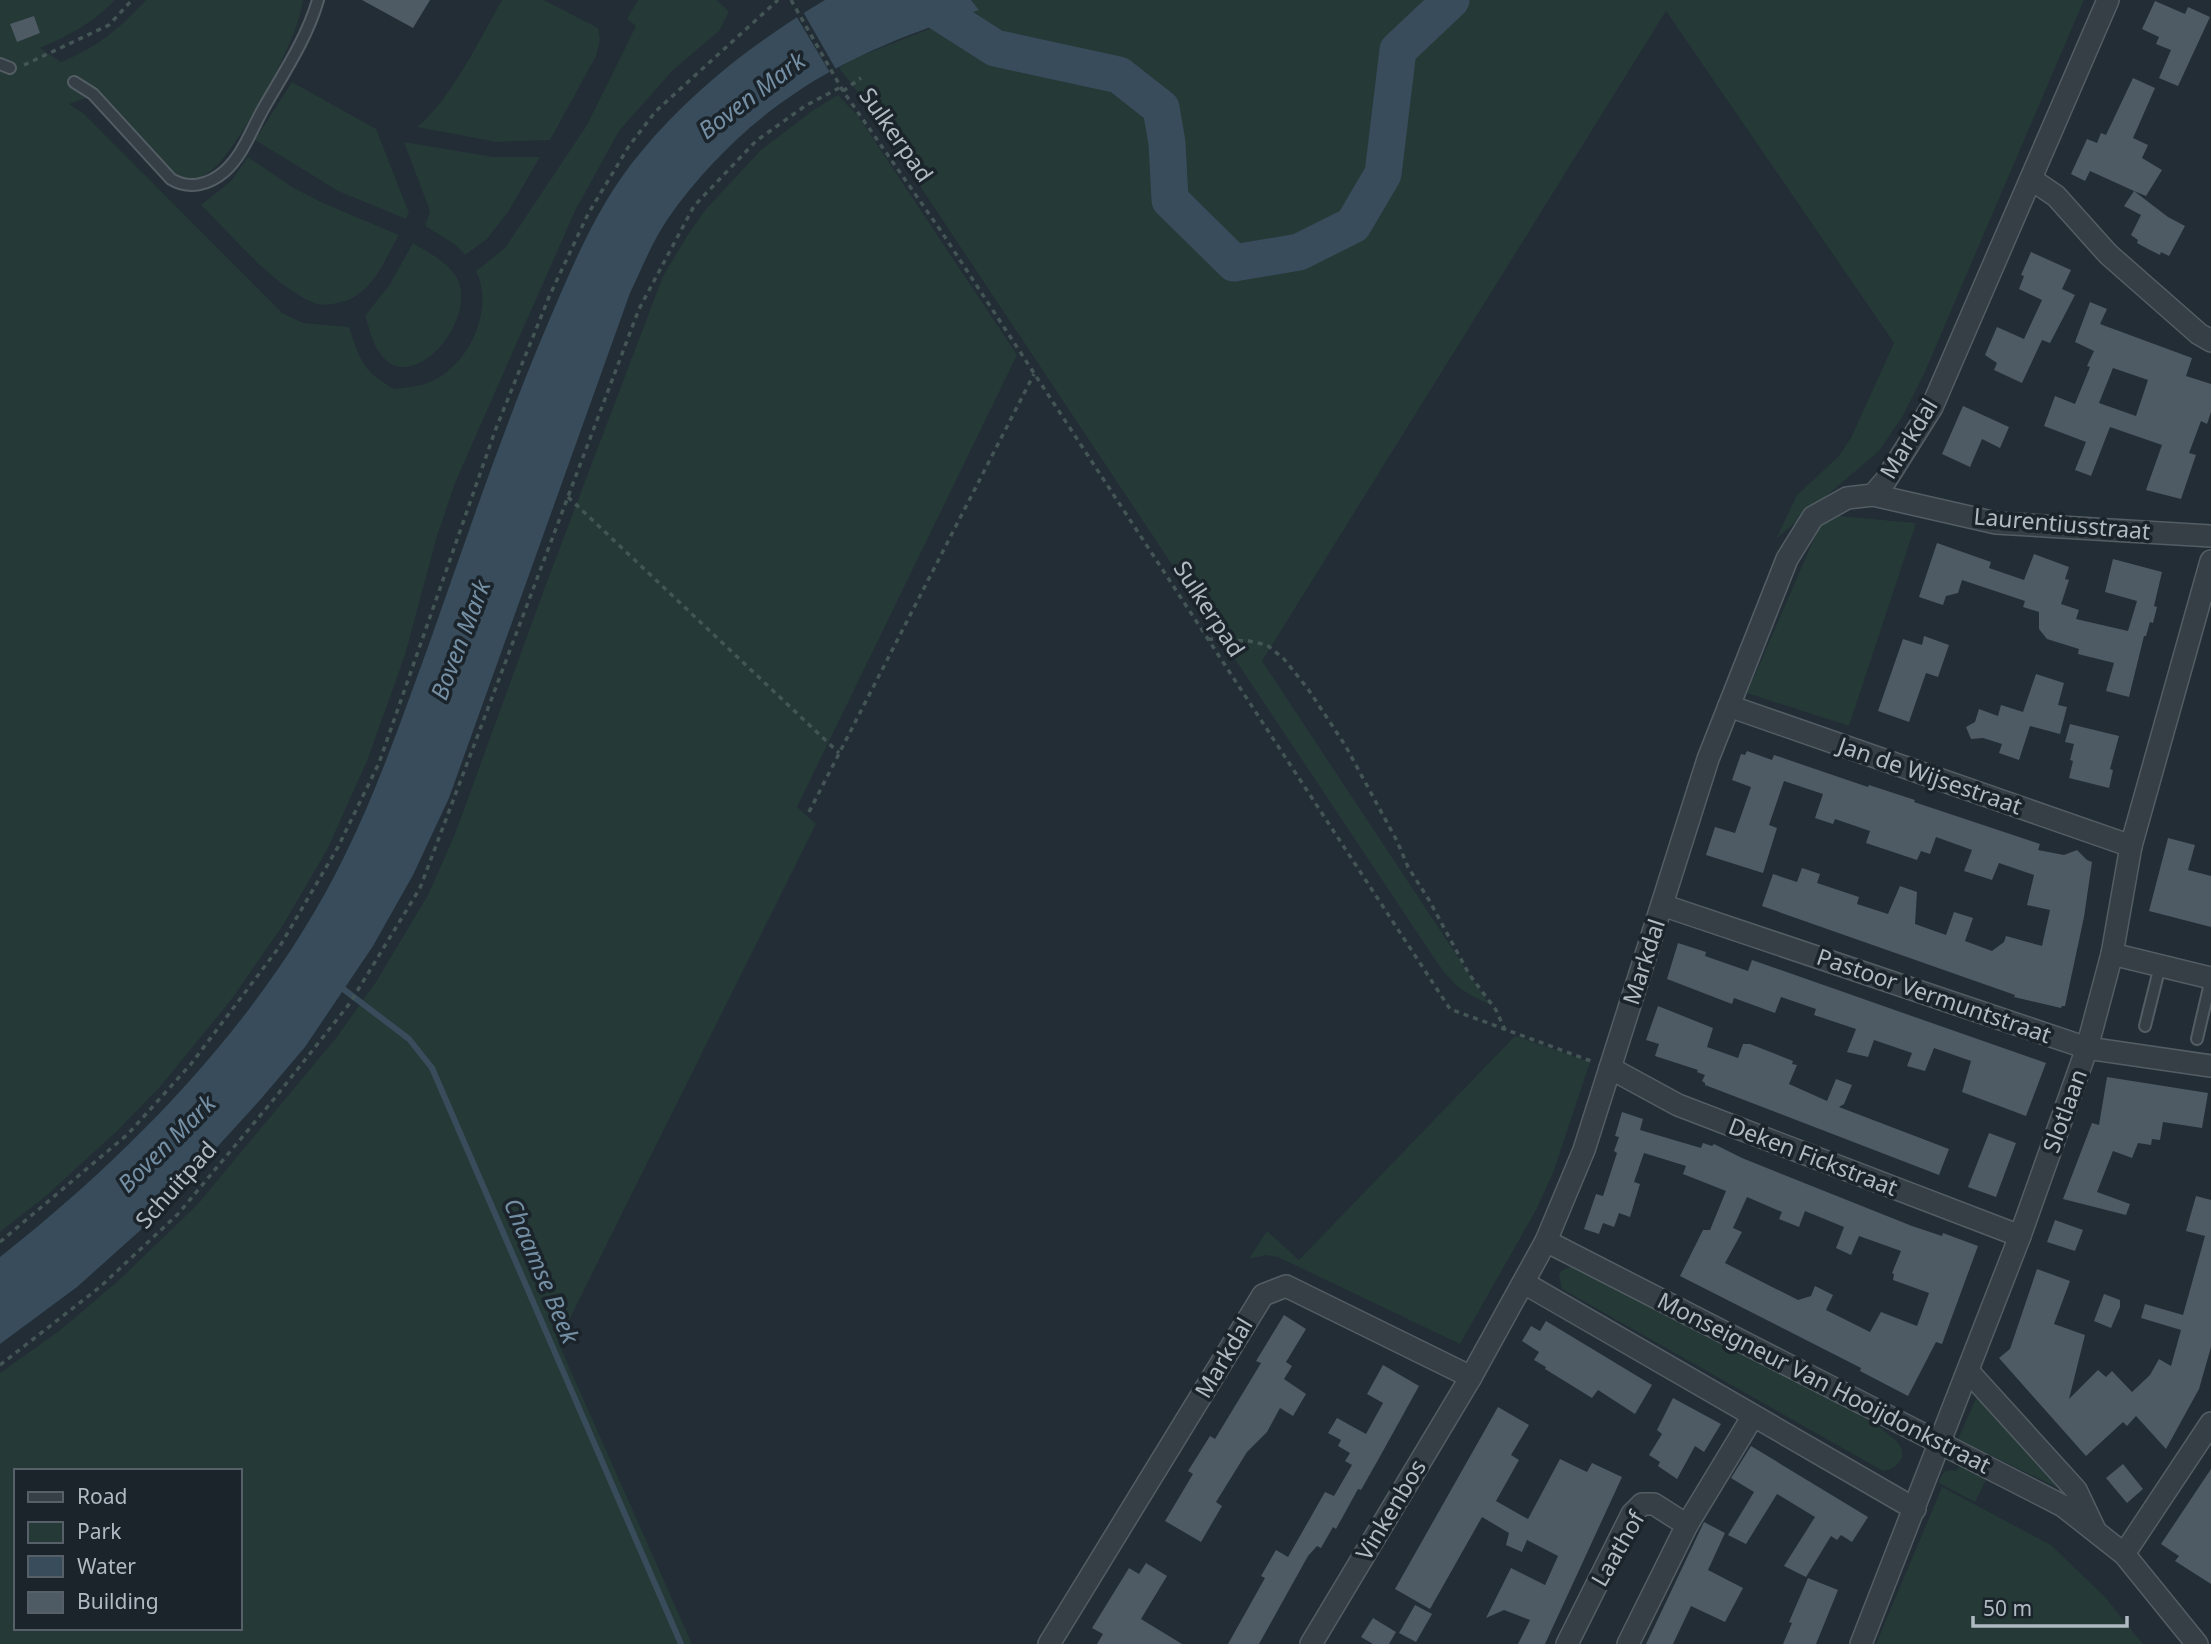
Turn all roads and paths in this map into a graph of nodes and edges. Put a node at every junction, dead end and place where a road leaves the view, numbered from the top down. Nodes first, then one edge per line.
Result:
1 (132, 0) edge
2 (318, 0) edge
3 (778, 0) edge
4 (2108, 0) edge
5 (792, 1) edge
6 (5, 66) edge
7 (862, 78) dead end
8 (74, 82) dead end
9 (842, 89) junction
10 (2031, 179) junction
11 (2211, 341) edge
12 (1034, 373) junction
13 (1873, 495) junction
14 (568, 497) junction
15 (2211, 536) edge
16 (2211, 561) edge
17 (1208, 639) junction
18 (1729, 706) junction
19 (840, 753) junction
20 (808, 812) dead end
21 (2132, 846) junction
22 (1662, 905) junction
23 (2112, 954) junction
24 (2160, 966) junction
25 (2211, 979) edge
26 (2145, 1026) dead end
27 (1505, 1030) junction
28 (2197, 1039) dead end
29 (2087, 1048) junction
30 (2211, 1066) edge
31 (1609, 1068) junction
32 (2020, 1236) junction
33 (1546, 1241) junction
34 (0, 1242) edge
35 (1524, 1283) junction
36 (0, 1365) edge
37 (1968, 1371) junction
38 (1471, 1377) junction
39 (1753, 1416) junction
40 (2211, 1425) edge
41 (1940, 1443) junction
42 (1915, 1509) junction
43 (1687, 1525) junction
44 (2097, 1532) junction
45 (2124, 1554) junction
46 (1049, 1644) edge
47 (1311, 1644) edge
48 (1567, 1644) edge
49 (1628, 1644) edge
50 (1861, 1644) edge
51 (2197, 1644) edge

1 - 6 path
2 - 8 lane
3 - 34 path
4 - 10 street, Markdal
5 - 9 path, Sulkerpad
7 - 9 path, Schuitpad
9 - 12 path, Sulkerpad
9 - 14 path, Schuitpad
10 - 11 street
10 - 13 street, Markdal
12 - 17 path, Sulkerpad
12 - 19 path
13 - 15 street, Laurentiusstraat
13 - 18 street, Markdal
14 - 19 path
14 - 36 path, Schuitpad
16 - 21 street, Slotlaan
17 - 27 path, Sulkerpad
17 - 27 path
18 - 21 street, Jan de Wijsestraat
18 - 22 street, Markdal
19 - 20 path
21 - 23 street, Slotlaan
22 - 29 street, Pastoor Vermuntstraat
22 - 31 street, Markdal
23 - 24 street
23 - 29 street, Slotlaan
24 - 25 street
24 - 26 lane
25 - 28 lane
27 - 31 path, Sulkerpad
29 - 30 street, Pastoor Vermuntstraat
29 - 32 street, Slotlaan
31 - 32 street, Deken Fickstraat
31 - 33 street, Markdal
32 - 37 street, Slotlaan
33 - 35 street, Markdal
33 - 41 street, Monseigneur Van Hooijdonkstraat
35 - 38 street, Markdal
35 - 39 street
37 - 41 street, Slotlaan
37 - 44 street, Monseigneur Van Hooijdonkstraat
38 - 46 street, Markdal
38 - 47 street, Vinkenbos
39 - 42 street
39 - 43 street
40 - 45 street
41 - 42 street, Slotlaan
41 - 44 street, Monseigneur Van Hooijdonkstraat
42 - 50 street, Slotlaan
43 - 48 street, Laathof
43 - 49 street
44 - 45 street, Monseigneur Van Hooijdonkstraat
45 - 51 street, Monseigneur Van Hooijdonkstraat

